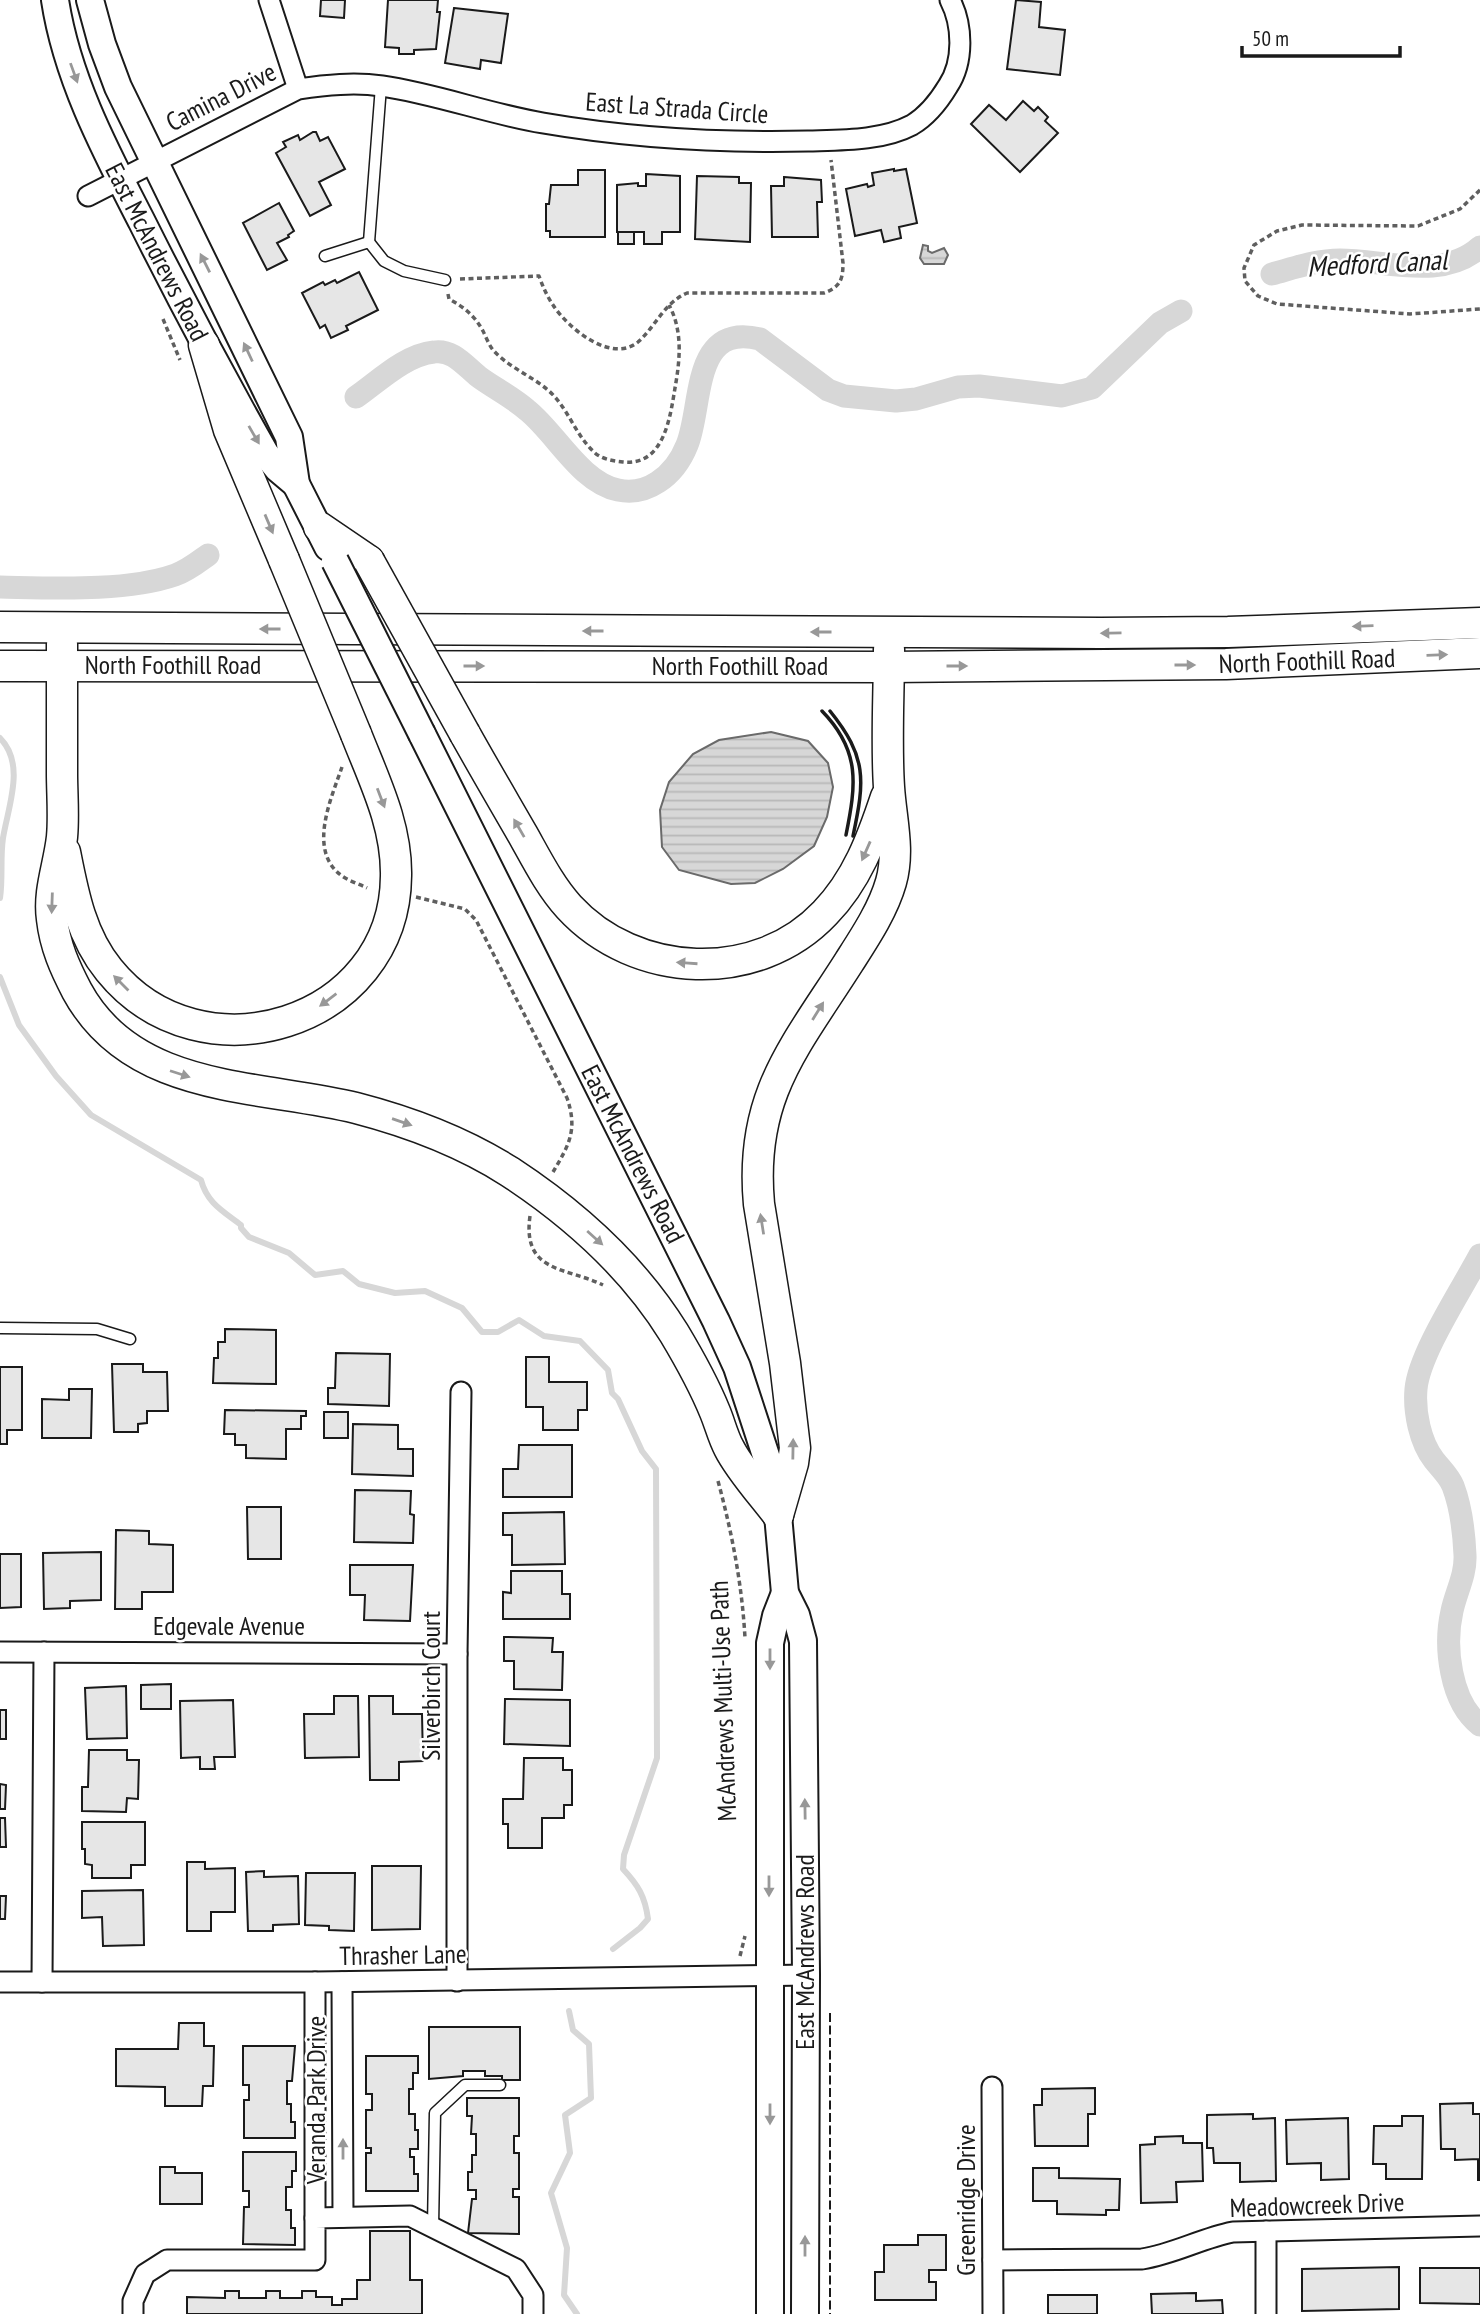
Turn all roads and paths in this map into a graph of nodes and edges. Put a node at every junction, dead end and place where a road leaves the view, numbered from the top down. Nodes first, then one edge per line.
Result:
1 (55, 0) edge
2 (90, 0) edge
3 (268, 0) edge
4 (950, 0) edge
5 (382, 86) junction
6 (298, 89) junction
7 (829, 140) junction
8 (154, 162) junction
9 (120, 179) junction
10 (1480, 190) edge
11 (88, 196) dead end
12 (369, 242) junction
13 (325, 256) dead end
14 (446, 280) junction
15 (669, 305) junction
16 (1480, 309) edge
17 (204, 345) junction
18 (296, 484) junction
19 (318, 527) junction
20 (1480, 623) edge
21 (0, 628) edge
22 (62, 628) junction
23 (889, 632) junction
24 (1480, 653) edge
25 (62, 665) junction
26 (0, 666) edge
27 (889, 667) junction
28 (350, 747) junction
29 (889, 786) junction
30 (62, 836) junction
31 (377, 890) dead end
32 (414, 897) dead end
33 (550, 1176) dead end
34 (533, 1207) dead end
35 (606, 1286) dead end
36 (0, 1328) edge
37 (130, 1339) dead end
38 (461, 1391) dead end
39 (717, 1480) dead end
40 (778, 1515) junction
41 (785, 1593) junction
42 (746, 1650) dead end
43 (0, 1652) edge
44 (44, 1652) junction
45 (457, 1654) junction
46 (745, 1931) dead end
47 (740, 1949) dead end
48 (769, 1975) junction
49 (806, 1975) junction
50 (457, 1981) junction
51 (0, 1982) edge
52 (42, 1982) junction
53 (315, 1982) junction
54 (342, 1982) junction
55 (500, 2085) dead end
56 (992, 2087) dead end
57 (343, 2217) junction
58 (315, 2218) junction
59 (1480, 2226) edge
60 (433, 2228) junction
61 (1266, 2231) junction
62 (993, 2260) junction
63 (133, 2314) edge
64 (533, 2314) edge
65 (770, 2314) edge
66 (805, 2314) edge
67 (993, 2314) edge
68 (1266, 2314) edge

1 -> 9 main road, East McAndrews Road
2 - 8 main road, East McAndrews Road
3 - 6 street, Camina Drive
4 - 7 street, East La Strada Circle
5 - 6 street, East La Strada Circle
5 - 7 street, East La Strada Circle
5 - 12 lane
6 - 8 street, Camina Drive
7 - 15 path
8 - 9 street, Camina Drive
18 -> 8 main road, East McAndrews Road
9 - 11 street, Camina Drive
9 - 17 main road, East McAndrews Road
10 - 16 path
12 - 13 lane
12 - 14 lane
14 - 15 path
14 - 15 path
17 -> 18 main road, East McAndrews Road
17 -> 28 main road, bridge
18 - 19 main road, East McAndrews Road
29 -> 19 main road, bridge
19 - 40 main road, East McAndrews Road, bridge
20 -> 23 main road, North Foothill Road
21 - 22 main road, North Foothill Road
23 -> 22 main road, North Foothill Road
22 - 25 main road
23 - 27 main road
27 -> 24 main road, North Foothill Road
25 - 26 main road, North Foothill Road
25 -> 27 main road, North Foothill Road
25 - 30 main road
27 - 29 main road
28 -> 30 main road
28 - 31 path
40 -> 29 main road
30 -> 40 main road
32 - 33 path
34 - 35 path
36 - 37 lane
38 - 45 street, Silverbirch Court
39 - 42 path, McAndrews Multi-Use Path
40 - 41 main road, East McAndrews Road
41 -> 48 main road, East McAndrews Road
49 -> 41 main road, East McAndrews Road
43 - 44 street, Edgevale Avenue
44 - 45 street, Edgevale Avenue
44 - 52 street
45 - 50 street, Silverbirch Court
46 - 47 path
48 - 49 street, Thrasher Lane
48 - 50 street, Thrasher Lane
48 -> 65 main road, East McAndrews Road
66 -> 49 main road, East McAndrews Road
50 - 54 street, Thrasher Lane
51 - 52 street, Thrasher Lane
52 - 53 street, Thrasher Lane
53 - 54 street, Thrasher Lane
53 - 58 street, Veranda Park Drive
57 -> 54 street, Veranda Park Drive
55 - 60 lane
56 - 62 street, Greenridge Drive
57 - 58 street, Veranda Park Drive
57 - 60 street, Veranda Park Drive
58 - 63 street, Veranda Park Drive
59 - 61 street, Meadowcreek Drive
60 - 64 street, Veranda Park Drive
61 - 62 street, Meadowcreek Drive
61 - 68 street
62 - 67 street, Greenridge Drive

